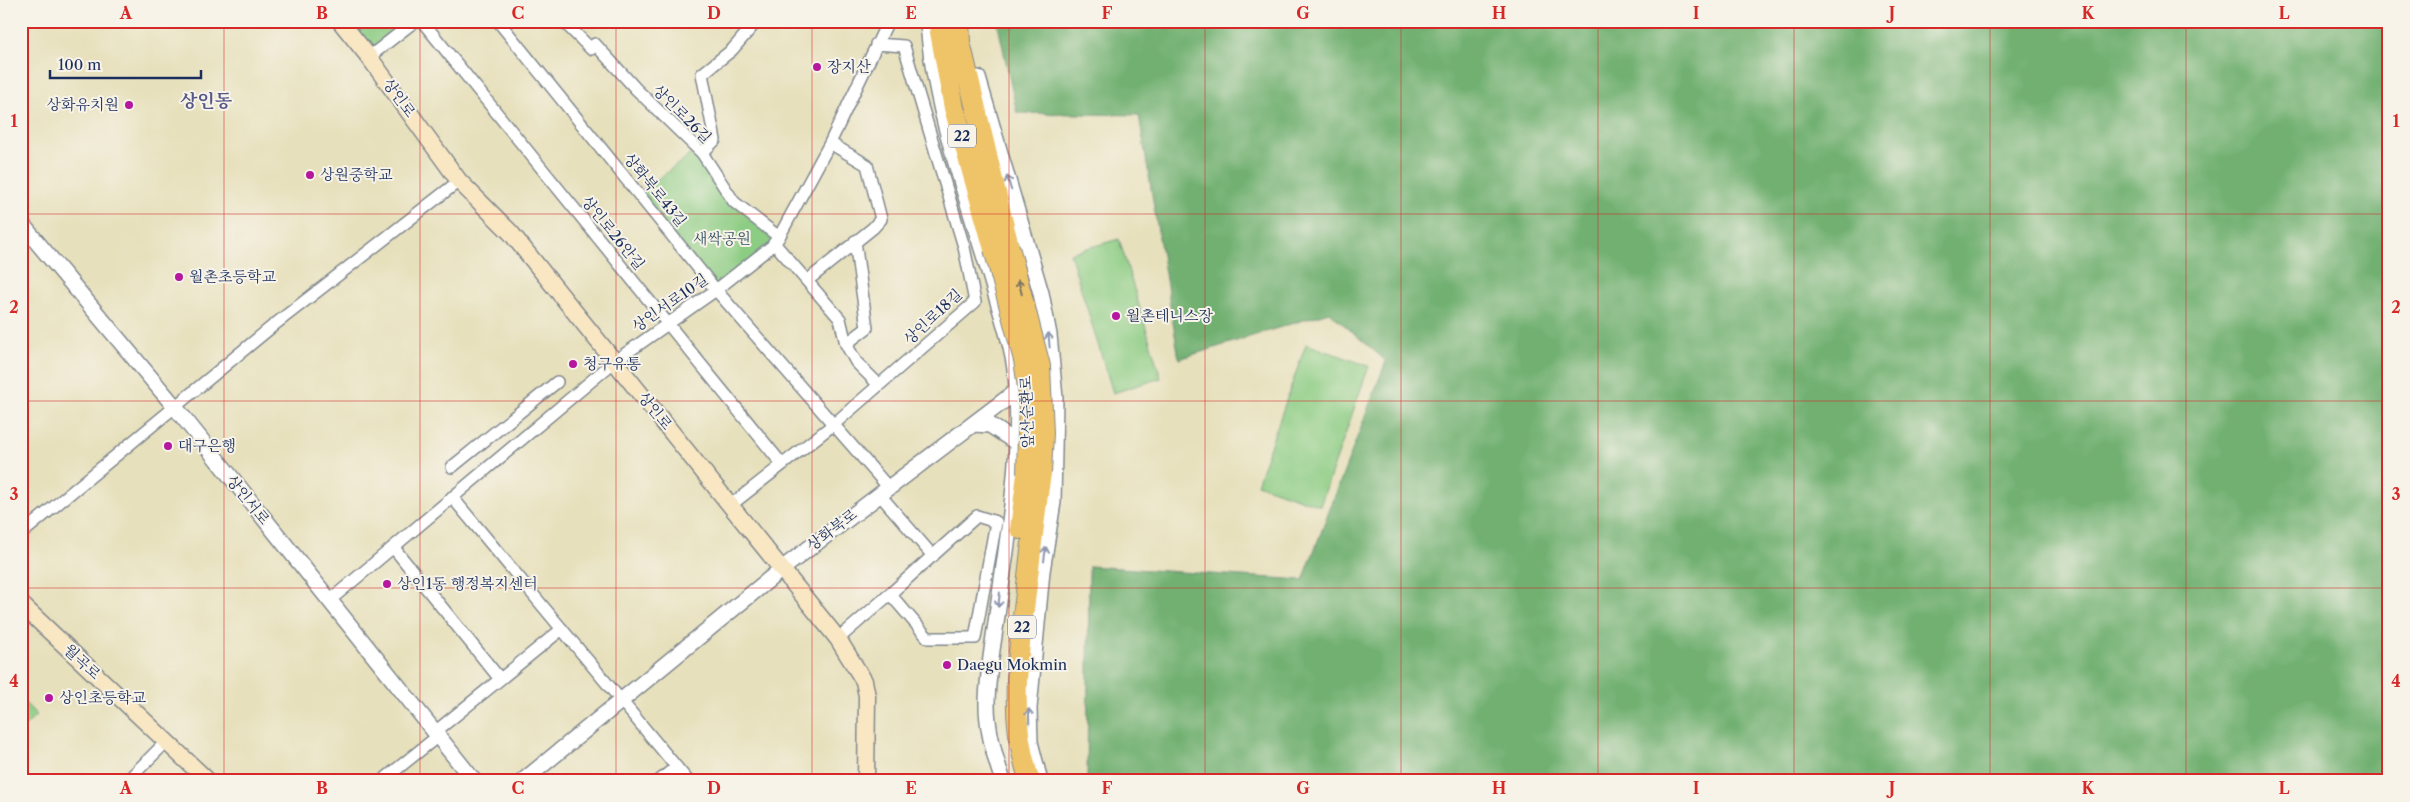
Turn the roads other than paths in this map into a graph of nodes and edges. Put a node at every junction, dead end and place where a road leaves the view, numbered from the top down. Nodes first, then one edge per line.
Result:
1 (340, 21) edge
2 (415, 21) edge
3 (422, 21) edge
4 (498, 21) edge
5 (563, 21) edge
6 (757, 21) edge
7 (888, 21) edge
8 (928, 21) edge
9 (938, 21) edge
10 (959, 21) edge
11 (966, 21) edge
12 (876, 44) junction
13 (369, 57) junction
14 (830, 143) junction
15 (702, 153) junction
16 (459, 181) junction
17 (21, 223) edge
18 (776, 240) junction
19 (855, 241) junction
20 (1002, 248) junction
21 (808, 280) junction
22 (716, 290) junction
23 (666, 323) junction
24 (846, 344) junction
25 (615, 361) junction
26 (1051, 369) junction
27 (557, 382) dead end
28 (879, 386) junction
29 (1018, 390) junction
30 (175, 407) junction
31 (834, 424) junction
32 (973, 424) junction
33 (1017, 448) junction
34 (781, 463) junction
35 (452, 467) dead end
36 (1040, 470) junction
37 (885, 492) junction
38 (452, 497) junction
39 (731, 504) junction
40 (21, 534) edge
41 (393, 548) junction
42 (933, 556) junction
43 (783, 568) junction
44 (890, 594) junction
45 (329, 601) junction
46 (21, 604) edge
47 (562, 629) junction
48 (838, 638) junction
49 (500, 679) junction
50 (621, 701) junction
51 (436, 734) junction
52 (167, 741) junction
53 (676, 767) junction
54 (127, 781) edge
55 (208, 781) edge
56 (382, 781) edge
57 (474, 781) edge
58 (523, 781) edge
59 (659, 781) edge
60 (688, 781) edge
61 (866, 781) edge
62 (1003, 781) edge
63 (1016, 781) edge
64 (1030, 781) edge
65 (1040, 781) edge

1 - 13 main road, 상인로
2 - 13 street
3 - 23 street, 상인로26안길
4 - 22 street, 상화북로43길
5 - 15 street, 상인로26길
6 - 15 street
7 - 12 street, 상인서로10길
8 - 29 street
9 - 20 highway, 앞산순환로 / 22
10 - 20 highway, 앞산순환로 / 22
26 -> 11 street
12 - 14 street, 상인서로10길
12 - 28 street, 상인로18길
13 - 16 main road, 상인로
14 - 18 street, 상인서로10길
14 - 19 street
15 - 18 street, 상인로26길
16 - 25 main road, 상인로
16 - 30 street
17 - 30 street, 상인서로
18 - 21 street, 상인로26길
18 - 22 street, 상인서로10길
19 - 21 street
19 - 24 street
20 - 36 highway, 앞산순환로 / 22, bridge
21 - 24 street, 상인로26길
22 - 23 street, 상인서로10길
22 - 31 street, 상화북로43길
23 - 25 street, 상인서로10길
23 - 34 street, 상인로26안길
24 - 28 street, 상인로26길
25 - 38 street, 상인서로10길
25 - 39 main road, 상인로
26 - 29 street, 상화북로
26 - 36 street
27 - 35 street
28 - 31 street, 상인로18길
29 - 32 street, 상화북로
29 - 33 street
30 - 40 street
30 - 45 street, 상인서로
31 - 34 street, 상인로18길
31 - 37 street, 상화북로43길
32 - 33 street
32 - 37 street, 상화북로
33 - 36 street
33 -> 62 street
34 - 39 street, 상인로18길
36 - 63 highway, 앞산순환로 / 22
36 - 64 highway, 앞산순환로 / 22
65 -> 36 street
37 - 42 street, 상화북로43길
37 - 43 street, 상화북로
38 - 41 street, 상인서로10길
38 - 47 street
39 - 43 main road, 상인로
41 - 45 street, 상인서로10길
41 - 49 street
42 - 44 street
42 - 44 street
43 - 48 main road, 상인로
43 - 50 street, 상화북로
44 - 48 street
45 - 51 street, 상인서로
46 - 52 main road, 월곡로
47 - 49 street
47 - 50 street
48 - 61 main road, 상인로
49 - 51 street
50 - 53 street
50 - 58 street, 상화북로
51 - 56 street
51 - 57 street, 상인서로
52 - 54 street
52 - 55 main road, 월곡로
53 - 59 street
53 - 60 street

